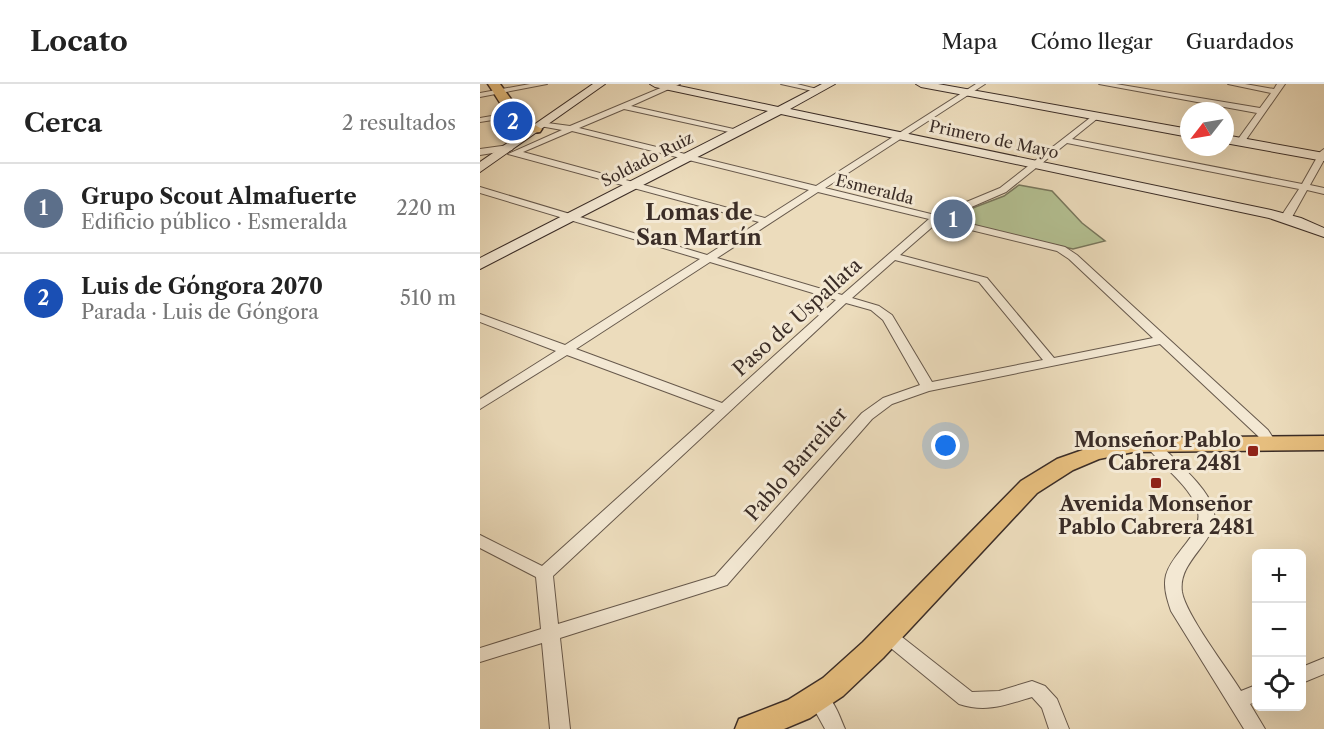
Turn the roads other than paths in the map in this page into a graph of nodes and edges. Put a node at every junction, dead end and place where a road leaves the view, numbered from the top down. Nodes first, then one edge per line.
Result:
1 (543, 84) edge
2 (600, 84) edge
3 (655, 84) edge
4 (785, 84) edge
5 (830, 84) edge
6 (921, 84) edge
7 (981, 84) edge
8 (1103, 84) edge
9 (1232, 84) edge
10 (672, 86) edge
11 (496, 88) edge
12 (1278, 88) edge
13 (817, 90) junction
14 (968, 93) junction
15 (480, 94) edge
16 (622, 106) junction
17 (778, 110) junction
18 (1261, 111) junction
19 (515, 114) junction
20 (1095, 116) junction
21 (480, 120) edge
22 (539, 126) junction
23 (572, 129) junction
24 (1180, 131) edge
25 (735, 132) junction
26 (900, 136) junction
27 (1066, 140) junction
28 (1234, 141) edge
29 (1240, 142) junction
30 (512, 150) junction
31 (480, 152) edge
32 (1323, 155) edge
33 (686, 157) junction
34 (1036, 164) junction
35 (480, 168) edge
36 (633, 185) junction
37 (1305, 187) junction
38 (816, 189) junction
39 (480, 190) edge
40 (1324, 191) edge
41 (571, 217) junction
42 (1285, 218) junction
43 (935, 219) junction
44 (766, 221) junction
45 (1324, 233) edge
46 (892, 256) junction
47 (709, 258) junction
48 (480, 264) edge
49 (844, 299) junction
50 (480, 318) edge
51 (1161, 340) junction
52 (564, 350) junction
53 (1052, 362) junction
54 (928, 387) junction
55 (480, 405) edge
56 (725, 409) junction
57 (1324, 443) edge
58 (1152, 444) junction
59 (1270, 444) junction
60 (480, 541) edge
61 (544, 574) junction
62 (551, 634) junction
63 (887, 635) junction
64 (480, 655) edge
65 (1324, 666) edge
66 (1306, 673) edge
67 (1252, 695) edge
68 (818, 698) junction
69 (1238, 701) junction
70 (560, 729) edge
71 (750, 729) edge
72 (835, 729) edge
73 (1059, 729) edge
74 (1255, 729) edge

1 - 11 street
2 - 22 main road
3 - 10 main road, Primero de Mayo
4 - 13 street
5 - 13 main road, Soldado Ruiz
6 - 14 main road
7 - 14 street
8 - 18 street
9 - 12 street
10 - 16 street
10 - 17 main road, Primero de Mayo
11 - 15 street
11 - 19 main road
12 - 18 street
13 - 17 main road, Soldado Ruiz
14 - 20 main road
14 - 26 street
16 - 23 street
16 - 25 street
17 - 25 main road, Soldado Ruiz
17 - 26 main road, Primero de Mayo
18 - 29 street
19 - 21 street
19 - 22 main road
20 - 24 main road
20 - 27 street, Paso de Uspallata
22 - 23 street, Esmeralda
22 - 30 main road
23 - 30 street
23 - 33 street, Esmeralda
25 - 33 main road, Soldado Ruiz
26 - 34 main road, Primero de Mayo
26 - 38 street
27 - 34 street, Paso de Uspallata
27 - 37 street
28 - 29 main road
29 - 32 main road
30 - 31 street
30 - 35 main road
30 - 36 street
32 - 37 street
33 - 36 main road, Soldado Ruiz
33 - 38 street, Esmeralda
34 - 42 main road, Primero de Mayo
34 - 43 street, Paso de Uspallata
36 - 41 main road, Soldado Ruiz
36 - 44 street
37 - 40 street
37 - 42 street
38 - 43 street, Esmeralda
38 - 44 street
39 - 41 street
41 - 47 street
41 - 48 main road, Soldado Ruiz
42 - 45 main road, Primero de Mayo
43 - 46 street, Paso de Uspallata
43 - 51 street, Esmeralda
44 - 47 street
46 - 49 street, Paso de Uspallata
46 - 53 street
47 - 49 street
47 - 52 street
49 - 54 street
49 - 56 street, Paso de Uspallata
50 - 52 street
51 - 53 street, Pablo Barrelier
51 - 59 street, Esmeralda
52 - 55 street
52 - 56 street
53 - 54 street, Pablo Barrelier
54 - 62 street, Pablo Barrelier
56 - 61 street, Paso de Uspallata
57 - 59 main road
58 - 59 main road
58 - 63 main road
58 - 69 street
60 - 61 street
61 - 62 street
62 - 64 street, Pablo Barrelier
62 - 70 street
63 - 68 main road
63 - 73 street
65 - 66 street
67 - 69 street
68 - 71 main road
68 - 72 street
69 - 74 street

